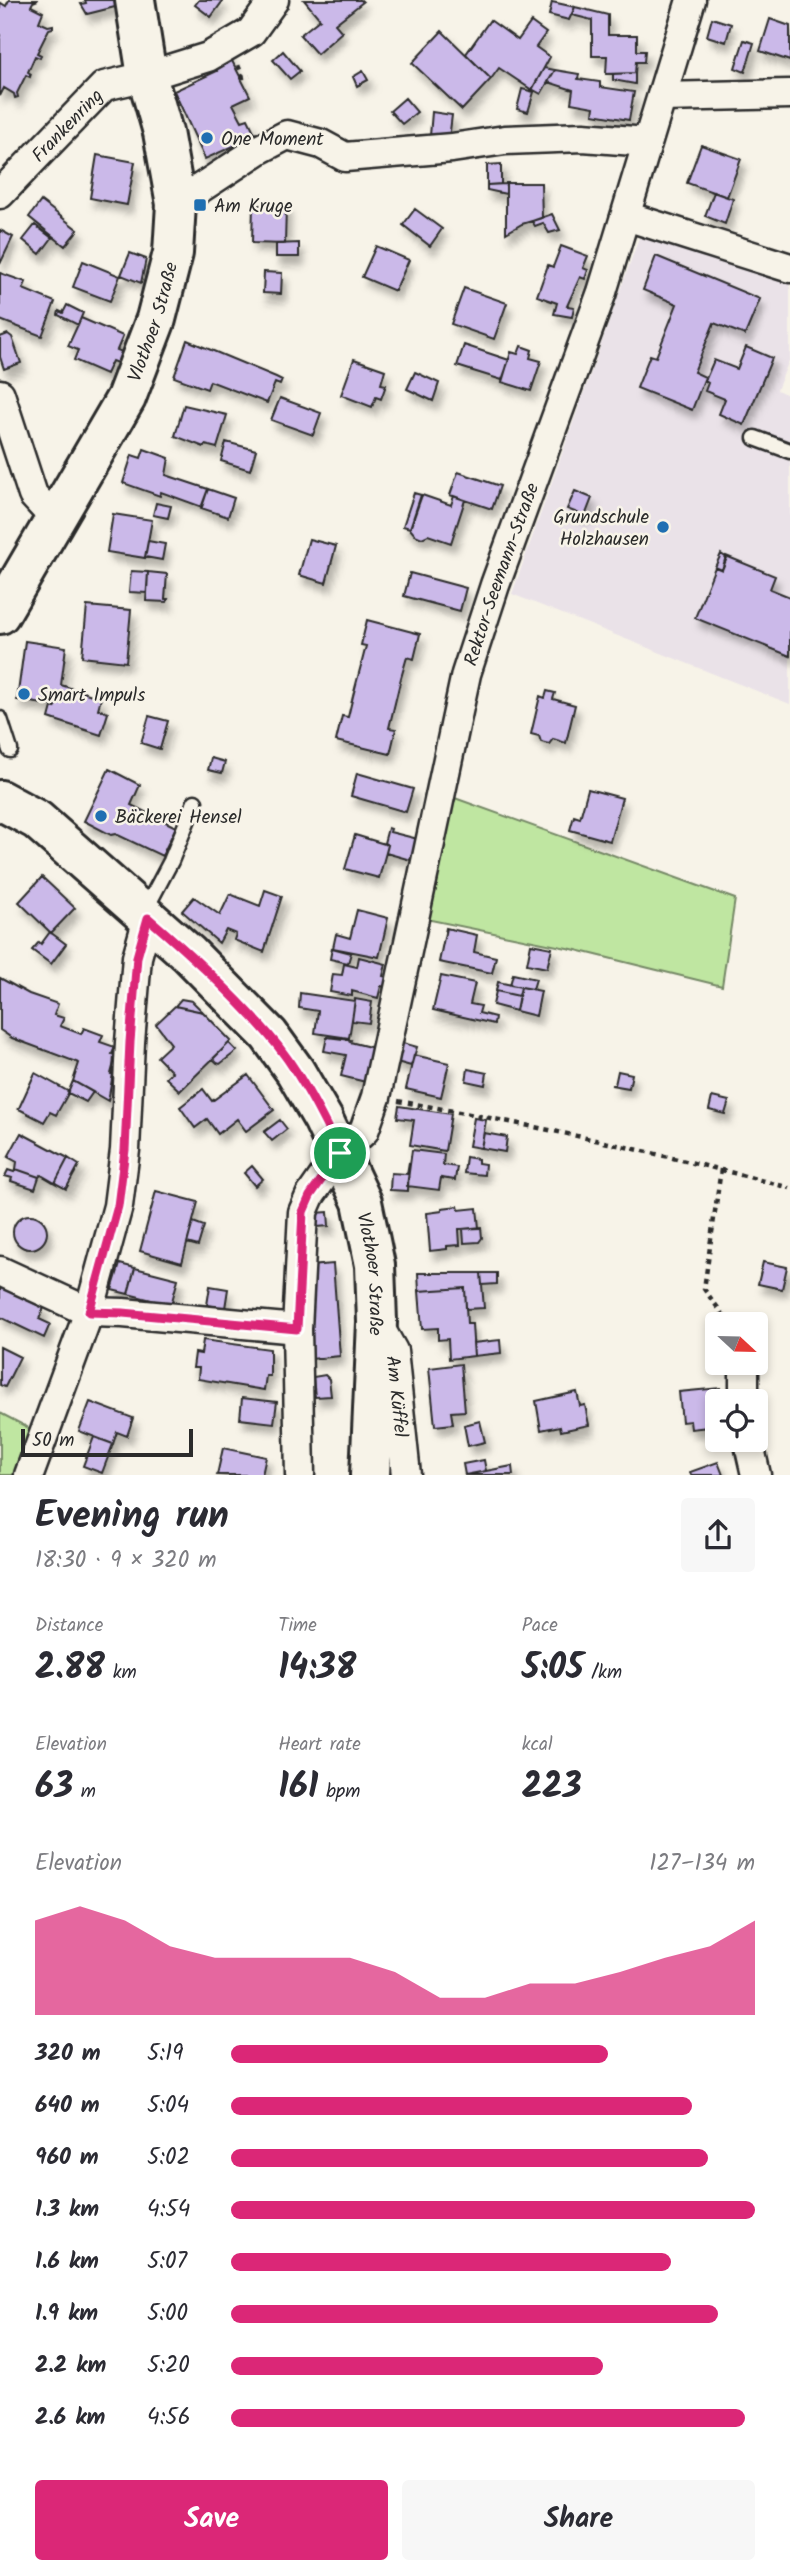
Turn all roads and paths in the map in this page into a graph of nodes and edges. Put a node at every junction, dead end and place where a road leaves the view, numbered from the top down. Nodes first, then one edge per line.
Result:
1 (135, 0) edge
2 (274, 0) edge
3 (691, 0) edge
4 (147, 76) junction
5 (250, 76) dead end
6 (243, 78) dead end
7 (790, 94) edge
8 (662, 97) junction
9 (647, 142) junction
10 (0, 194) edge
11 (176, 204) junction
12 (626, 216) junction
13 (790, 268) edge
14 (0, 394) edge
15 (755, 438) dead end
16 (790, 451) edge
17 (55, 519) junction
18 (0, 614) edge
19 (0, 719) edge
20 (10, 750) dead end
21 (0, 800) edge
22 (195, 802) dead end
23 (146, 916) junction
24 (376, 1097) junction
25 (340, 1153) junction
26 (721, 1169) junction
27 (790, 1188) edge
28 (0, 1271) edge
29 (89, 1312) junction
30 (720, 1312) edge
31 (377, 1322) junction
32 (297, 1329) junction
33 (751, 1452) edge
34 (29, 1475) edge
35 (300, 1475) edge
36 (370, 1475) edge
37 (406, 1475) edge
38 (756, 1475) edge

1 - 4 street, Vlothoer Straße
2 - 4 street, Frankenring
3 - 8 street, Rektor-Seemann-Straße
4 - 10 street, Frankenring
4 - 11 street, Vlothoer Straße
5 - 6 path
7 - 8 street
8 - 9 street, Rektor-Seemann-Straße
9 - 11 street
9 - 12 street, Rektor-Seemann-Straße
11 - 17 street, Vlothoer Straße
12 - 13 street
12 - 24 street, Rektor-Seemann-Straße
14 - 17 street
15 - 16 lane
17 - 18 street, Vlothoer Straße
19 - 20 lane
21 - 23 street, Vlothoer Straße
22 - 23 lane
23 - 25 street, Vlothoer Straße
23 - 29 street
24 - 25 street, Rektor-Seemann-Straße
24 - 26 path
25 - 31 street, Vlothoer Straße
25 - 32 street, Rektor-Seemann-Straße
26 - 27 path
26 - 30 path
28 - 29 street
29 - 32 street
29 - 34 street
31 - 36 street, Vlothoer Straße
31 - 37 street, Am Küffel
32 - 35 street, Rektor-Seemann-Straße
33 - 38 street

